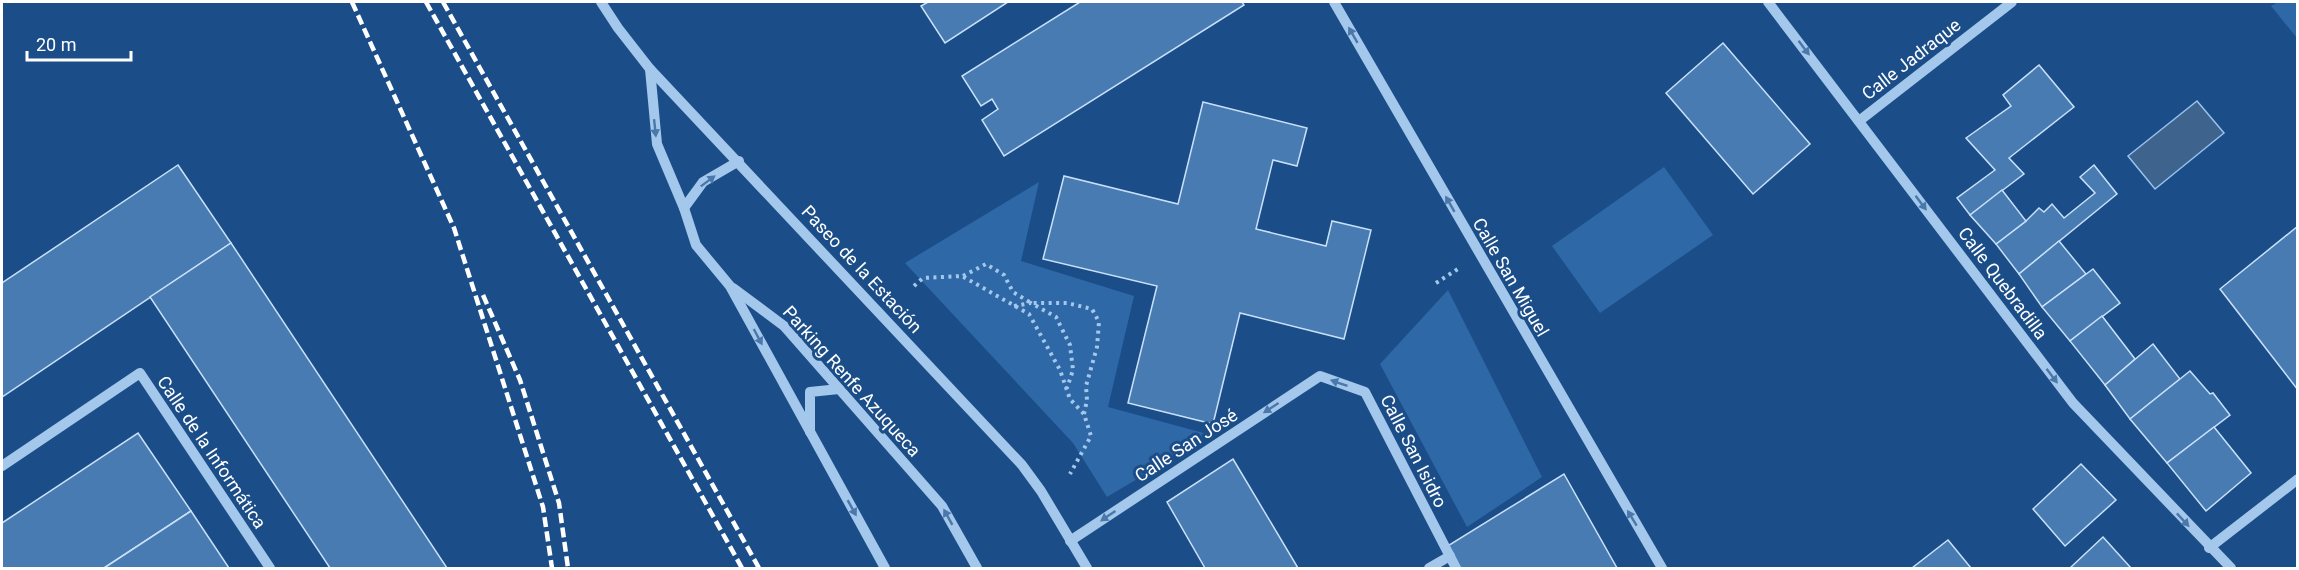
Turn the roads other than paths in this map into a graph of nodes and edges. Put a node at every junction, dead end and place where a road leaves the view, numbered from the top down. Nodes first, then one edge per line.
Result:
1 (600, 2) edge
2 (1768, 2) edge
3 (2012, 2) edge
4 (1340, 4) edge
5 (650, 69) junction
6 (1859, 121) junction
7 (739, 162) junction
8 (684, 208) junction
9 (730, 286) junction
10 (1320, 376) joint
11 (839, 388) junction
12 (810, 433) junction
13 (2, 466) edge
14 (2298, 479) edge
15 (1070, 541) junction
16 (2209, 548) junction
17 (1450, 556) junction
18 (270, 568) edge
19 (885, 568) edge
20 (977, 568) edge
21 (1087, 568) edge
22 (1429, 568) edge
23 (1456, 568) edge
24 (1662, 568) edge
25 (2231, 568) edge

1 - 5 street, Paseo de la Estación
2 -> 6 street, Calle Quebradilla
3 - 6 street, Calle Jadraque
24 -> 4 street, Calle San Miguel
5 - 7 street, Paseo de la Estación
5 -> 8 street
6 -> 16 street, Calle Quebradilla
8 -> 7 street
7 - 15 street, Paseo de la Estación
8 - 9 street
9 - 11 street, Parking Renfe Azuqueca
9 -> 12 street
10 -> 15 street, Calle San José
17 -> 10 street, Calle San Isidro
11 - 12 street
20 -> 11 street, Parking Renfe Azuqueca
12 -> 19 street
13 - 18 street, Calle de la Informática
14 - 16 street
15 - 21 street, Paseo de la Estación
16 - 25 street, Calle Quebradilla
17 - 22 street
17 - 23 street, Calle San Isidro

